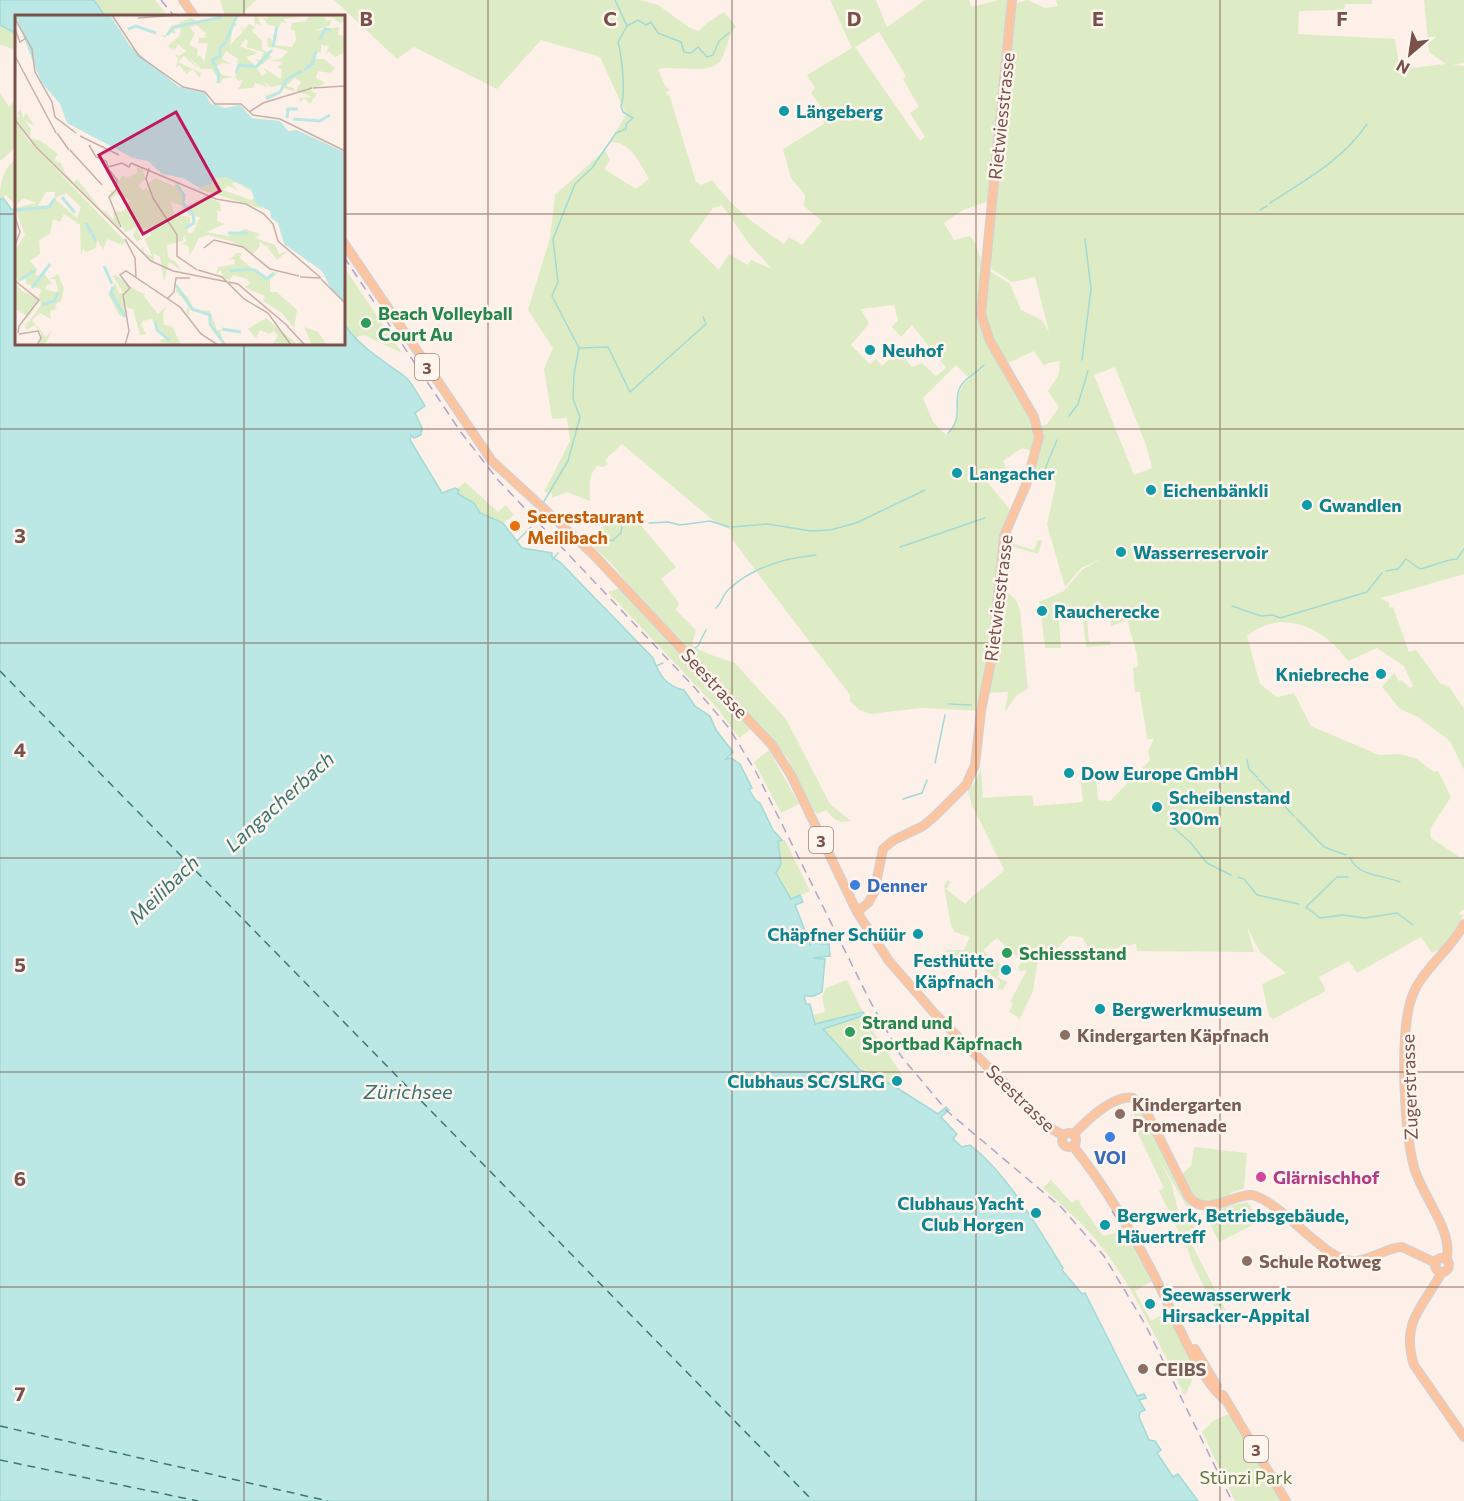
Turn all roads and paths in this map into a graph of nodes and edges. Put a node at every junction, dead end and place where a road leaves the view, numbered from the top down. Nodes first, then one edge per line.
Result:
1 (183, 0) edge
2 (1012, 0) edge
3 (193, 15) edge
4 (345, 244) edge
5 (857, 912) junction
6 (1464, 924) edge
7 (1074, 1134) junction
8 (1063, 1136) junction
9 (1073, 1146) junction
10 (1446, 1260) junction
11 (1439, 1268) junction
12 (1464, 1437) edge
13 (1286, 1501) edge

1 - 3 main road
2 - 5 main road, Rietwiesstrasse
4 - 5 main road, Seestrasse / 3
5 - 8 main road, Seestrasse / 3
6 - 10 main road, Zugerstrasse
7 - 8 main road
7 - 9 main road
7 - 11 main road
8 - 9 main road
9 - 13 main road, Seestrasse / 3
10 - 11 main road
10 - 11 main road
11 - 12 main road

